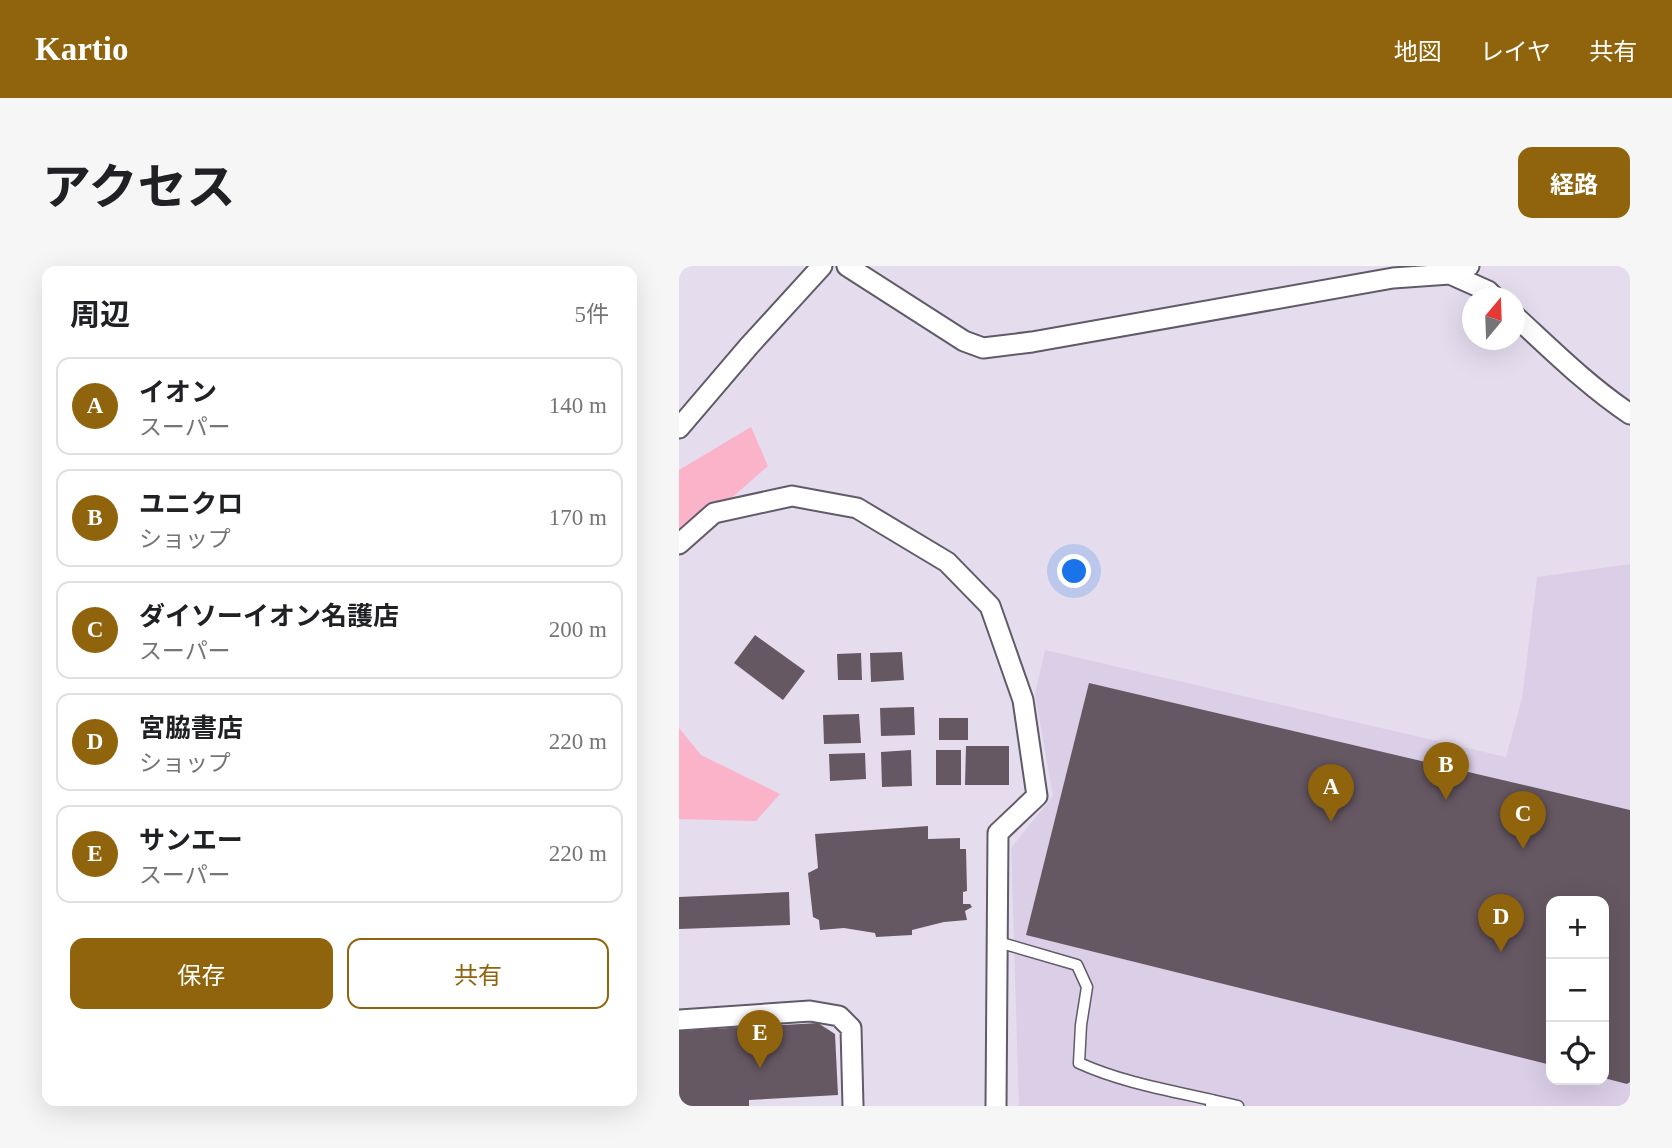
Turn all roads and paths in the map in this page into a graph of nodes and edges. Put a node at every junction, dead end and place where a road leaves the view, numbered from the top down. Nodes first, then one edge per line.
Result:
1 (822, 266) edge
2 (847, 266) edge
3 (1469, 266) edge
4 (1450, 274) junction
5 (1479, 287) edge
6 (1525, 326) edge
7 (1630, 414) edge
8 (679, 428) edge
9 (679, 544) edge
10 (998, 942) junction
11 (679, 1020) edge
12 (1212, 1103) edge
13 (853, 1106) edge
14 (996, 1106) edge
15 (1238, 1106) edge

1 - 8 street
2 - 4 street
3 - 4 street
4 - 5 street
6 - 7 street
9 - 10 street
10 - 12 lane
10 - 14 street
11 - 13 street
12 - 15 lane

